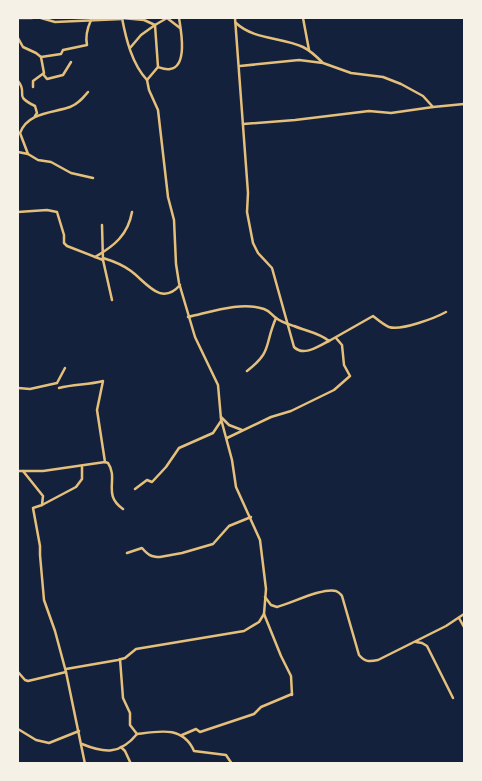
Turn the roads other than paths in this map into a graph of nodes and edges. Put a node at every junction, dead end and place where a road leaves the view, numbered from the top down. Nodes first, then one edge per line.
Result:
1 (18, 18) edge
2 (32, 18) edge
3 (42, 18) edge
4 (122, 18) edge
5 (167, 18) edge
6 (179, 18) edge
7 (235, 18) edge
8 (303, 18) edge
9 (69, 19) edge
10 (91, 20) junction
11 (236, 23) junction
12 (155, 26) junction
13 (180, 28) junction
14 (18, 38) edge
15 (130, 48) junction
16 (309, 50) junction
17 (41, 58) junction
18 (71, 62) dead end
19 (323, 63) junction
20 (240, 66) junction
21 (158, 67) junction
22 (43, 74) junction
23 (147, 80) junction
24 (18, 81) edge
25 (33, 87) dead end
26 (88, 92) dead end
27 (464, 104) edge
28 (434, 107) junction
29 (35, 118) junction
30 (243, 124) junction
31 (18, 152) edge
32 (28, 154) junction
33 (92, 178) dead end
34 (18, 212) edge
35 (132, 212) dead end
36 (102, 226) dead end
37 (103, 252) junction
38 (95, 257) junction
39 (103, 259) junction
40 (180, 284) junction
41 (112, 300) dead end
42 (446, 312) dead end
43 (188, 317) junction
44 (276, 318) junction
45 (286, 323) junction
46 (336, 338) junction
47 (329, 342) junction
48 (65, 368) dead end
49 (247, 371) dead end
50 (18, 388) edge
51 (59, 388) dead end
52 (221, 418) junction
53 (243, 431) junction
54 (226, 438) junction
55 (105, 462) junction
56 (82, 466) junction
57 (18, 471) edge
58 (23, 471) junction
59 (135, 489) dead end
60 (42, 505) junction
61 (123, 509) dead end
62 (251, 517) junction
63 (127, 553) dead end
64 (265, 597) junction
65 (264, 614) junction
66 (464, 614) edge
67 (459, 618) junction
68 (464, 627) edge
69 (414, 642) junction
70 (120, 660) junction
71 (66, 671) junction
72 (18, 672) edge
73 (453, 698) dead end
74 (18, 729) edge
75 (79, 731) junction
76 (138, 734) junction
77 (181, 736) junction
78 (82, 744) junction
79 (121, 747) junction
80 (85, 764) edge
81 (131, 764) edge
82 (232, 764) edge

1 - 2 street
3 - 9 street
4 - 10 street
4 - 12 street
4 - 15 street
5 - 12 street
5 - 13 street
6 - 13 street
7 - 11 street
8 - 16 street
9 - 10 street
10 - 17 street
11 - 16 street
11 - 20 street
12 - 15 street
12 - 21 street
13 - 21 street
14 - 17 street
15 - 23 street
16 - 19 street
17 - 22 street
18 - 22 street
19 - 20 street
19 - 28 street
20 - 30 street
21 - 23 street
22 - 25 street
23 - 40 street
24 - 29 street
26 - 29 street
27 - 28 street
28 - 30 street
29 - 32 street
30 - 45 street
31 - 32 street
32 - 33 street
34 - 38 street
35 - 37 street
36 - 37 street
37 - 38 street
37 - 39 street
38 - 39 street
39 - 40 street
39 - 41 street
40 - 43 street
42 - 46 street
43 - 44 street
43 - 52 street
44 - 45 street
44 - 49 street
45 - 47 street
45 - 47 street
46 - 47 street
46 - 53 street
48 - 50 street
51 - 55 street
52 - 53 street
52 - 54 street
52 - 59 street
53 - 54 street
54 - 62 street
55 - 56 street
55 - 61 street
56 - 58 street
56 - 60 street
57 - 58 street
58 - 60 street
60 - 71 street
62 - 63 street
62 - 64 street
64 - 65 street
64 - 69 street
65 - 70 street
65 - 77 street
66 - 67 street
67 - 68 street
67 - 69 street
69 - 73 street
70 - 71 street
70 - 76 street
71 - 72 street
71 - 75 street
74 - 75 street
75 - 78 street
76 - 77 street
76 - 79 street
77 - 82 street
78 - 79 street
78 - 80 street
79 - 81 street

